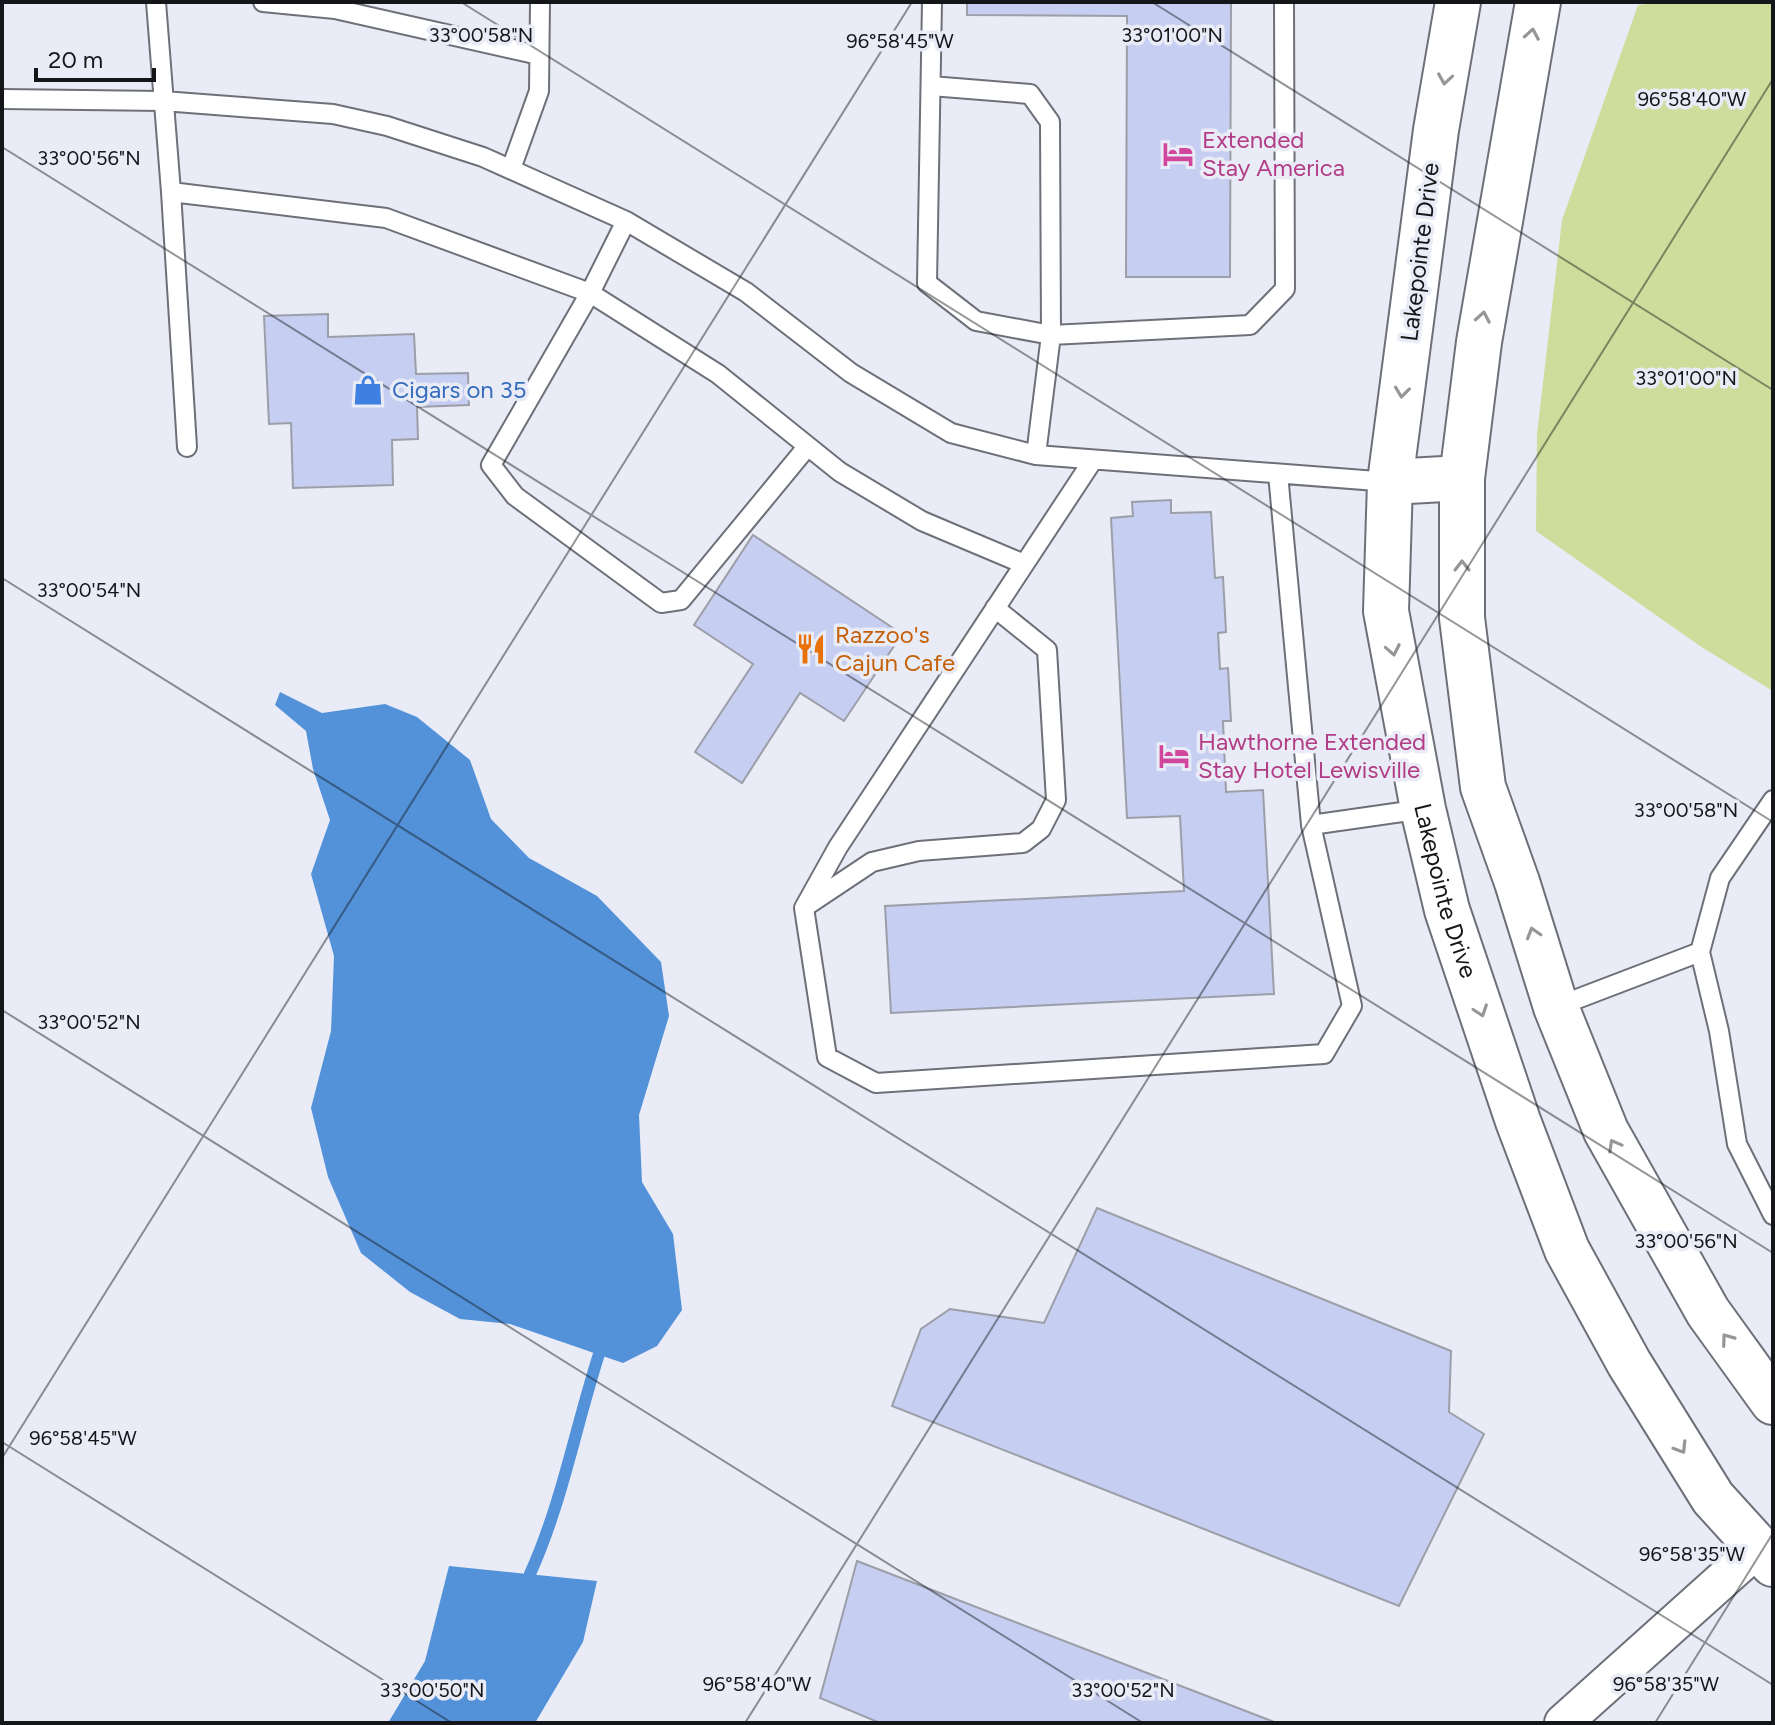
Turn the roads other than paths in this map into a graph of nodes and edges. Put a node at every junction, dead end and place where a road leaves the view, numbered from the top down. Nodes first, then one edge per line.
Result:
1 (156, 2) edge
2 (263, 2) edge
3 (540, 2) edge
4 (932, 2) edge
5 (1284, 2) edge
6 (1458, 2) edge
7 (1538, 2) edge
8 (539, 55) junction
9 (931, 86) junction
10 (2, 99) edge
11 (163, 101) junction
12 (511, 169) junction
13 (171, 192) junction
14 (626, 221) junction
15 (590, 293) junction
16 (1051, 335) junction
17 (187, 447) dead end
18 (807, 447) junction
19 (1036, 455) junction
20 (1093, 460) junction
21 (1278, 474) junction
22 (1462, 478) junction
23 (1390, 482) junction
24 (1024, 564) junction
25 (995, 608) junction
26 (1773, 800) edge
27 (1423, 809) junction
28 (1311, 825) junction
29 (804, 908) junction
30 (1700, 952) junction
31 (1556, 1007) junction
32 (1773, 1215) edge
33 (1773, 1402) edge
34 (1765, 1556) edge
35 (1563, 1723) edge

1 - 11 lane
2 - 8 lane
3 - 8 lane
4 - 9 lane
5 - 16 lane
6 -> 23 main road, Lakepointe Drive
22 -> 7 main road
8 - 12 lane
9 - 16 lane
9 - 16 lane
10 - 11 lane
11 - 12 lane
11 - 13 lane
12 - 14 lane
13 - 15 lane
13 - 17 lane
14 - 15 lane
14 - 19 lane
15 - 18 lane
15 - 18 lane
16 - 19 lane
18 - 24 lane
19 - 20 lane
20 - 21 lane
20 - 24 lane
21 - 23 lane
21 - 28 lane
22 - 23 main road
31 -> 22 main road
23 -> 27 main road, Lakepointe Drive
24 - 25 lane
25 - 29 lane
25 - 29 lane
26 - 30 lane
27 - 28 lane
27 -> 34 main road, Lakepointe Drive
28 - 29 lane
30 - 31 lane
30 - 32 lane
33 -> 31 main road
34 - 35 street

